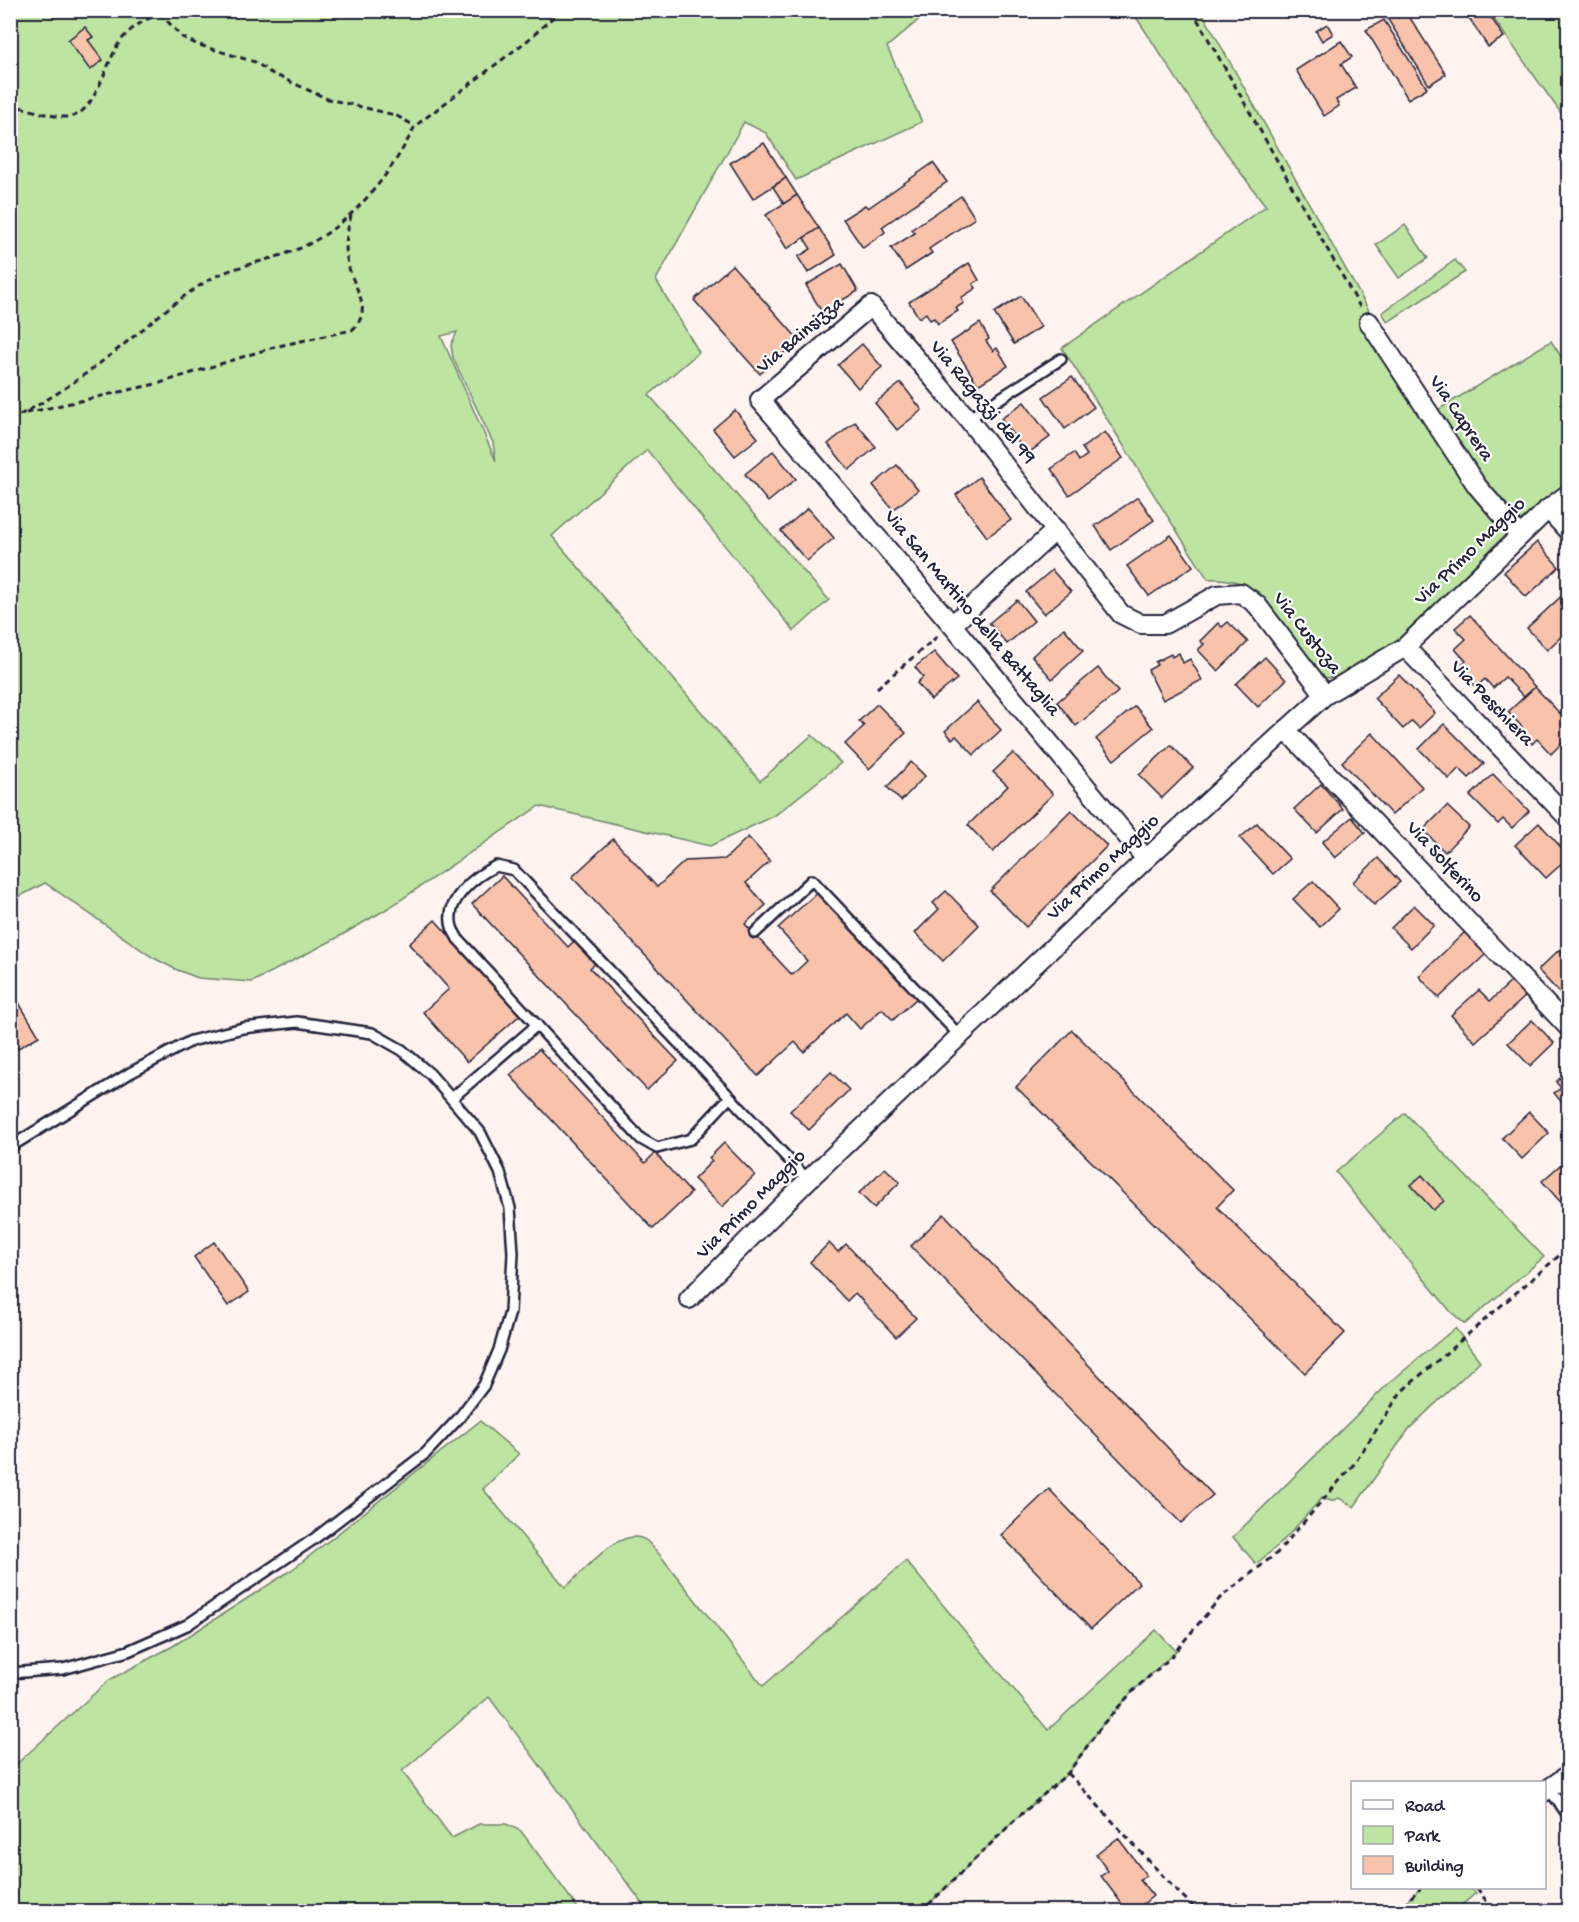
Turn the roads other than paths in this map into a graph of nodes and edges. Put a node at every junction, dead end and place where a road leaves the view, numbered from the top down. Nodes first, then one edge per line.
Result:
1 (871, 306) joint
2 (1369, 322) road end
3 (1061, 359) dead end
4 (760, 400) joint
5 (968, 419) junction
6 (1569, 494) edge
7 (1548, 509) junction
8 (1056, 530) junction
9 (1569, 531) edge
10 (1520, 536) junction
11 (1217, 594) joint
12 (952, 625) junction
13 (1405, 647) junction
14 (1325, 695) junction
15 (1286, 730) junction
16 (1569, 818) edge
17 (1146, 859) junction
18 (755, 933) dead end
19 (537, 1025) junction
20 (1569, 1027) edge
21 (960, 1036) junction
22 (730, 1096) junction
23 (452, 1098) junction
24 (10, 1147) edge
25 (808, 1180) junction
26 (689, 1299) dead end
27 (10, 1673) edge
28 (1569, 1775) edge
29 (1547, 1790) edge
30 (1569, 1815) edge

1 - 4 street, Via Bainsizza
1 - 5 street, Via Ragazzi del 99
2 - 10 street, Via Caprera
3 - 5 lane
4 - 12 street, Via San Martino della Battaglia
5 - 8 street, Via Ragazzi del 99
6 - 7 street, Via Primo Maggio
7 - 9 street
7 - 10 street, Via Primo Maggio
8 - 11 street, Via Ragazzi del 99
8 - 12 street
10 - 13 street, Via Primo Maggio
11 - 14 street, Via Custoza
12 - 17 street, Via San Martino della Battaglia
13 - 14 street, Via Primo Maggio
13 - 16 street, Via Peschiera
14 - 15 street, Via Primo Maggio
15 - 17 street, Via Primo Maggio
15 - 20 street, Via Solferino
17 - 21 street, Via Primo Maggio
18 - 21 lane
19 - 22 lane
19 - 22 lane
19 - 23 lane
21 - 25 street, Via Primo Maggio
22 - 25 lane
23 - 24 lane
23 - 27 lane
25 - 26 street, Via Primo Maggio
28 - 29 street
29 - 30 lane

